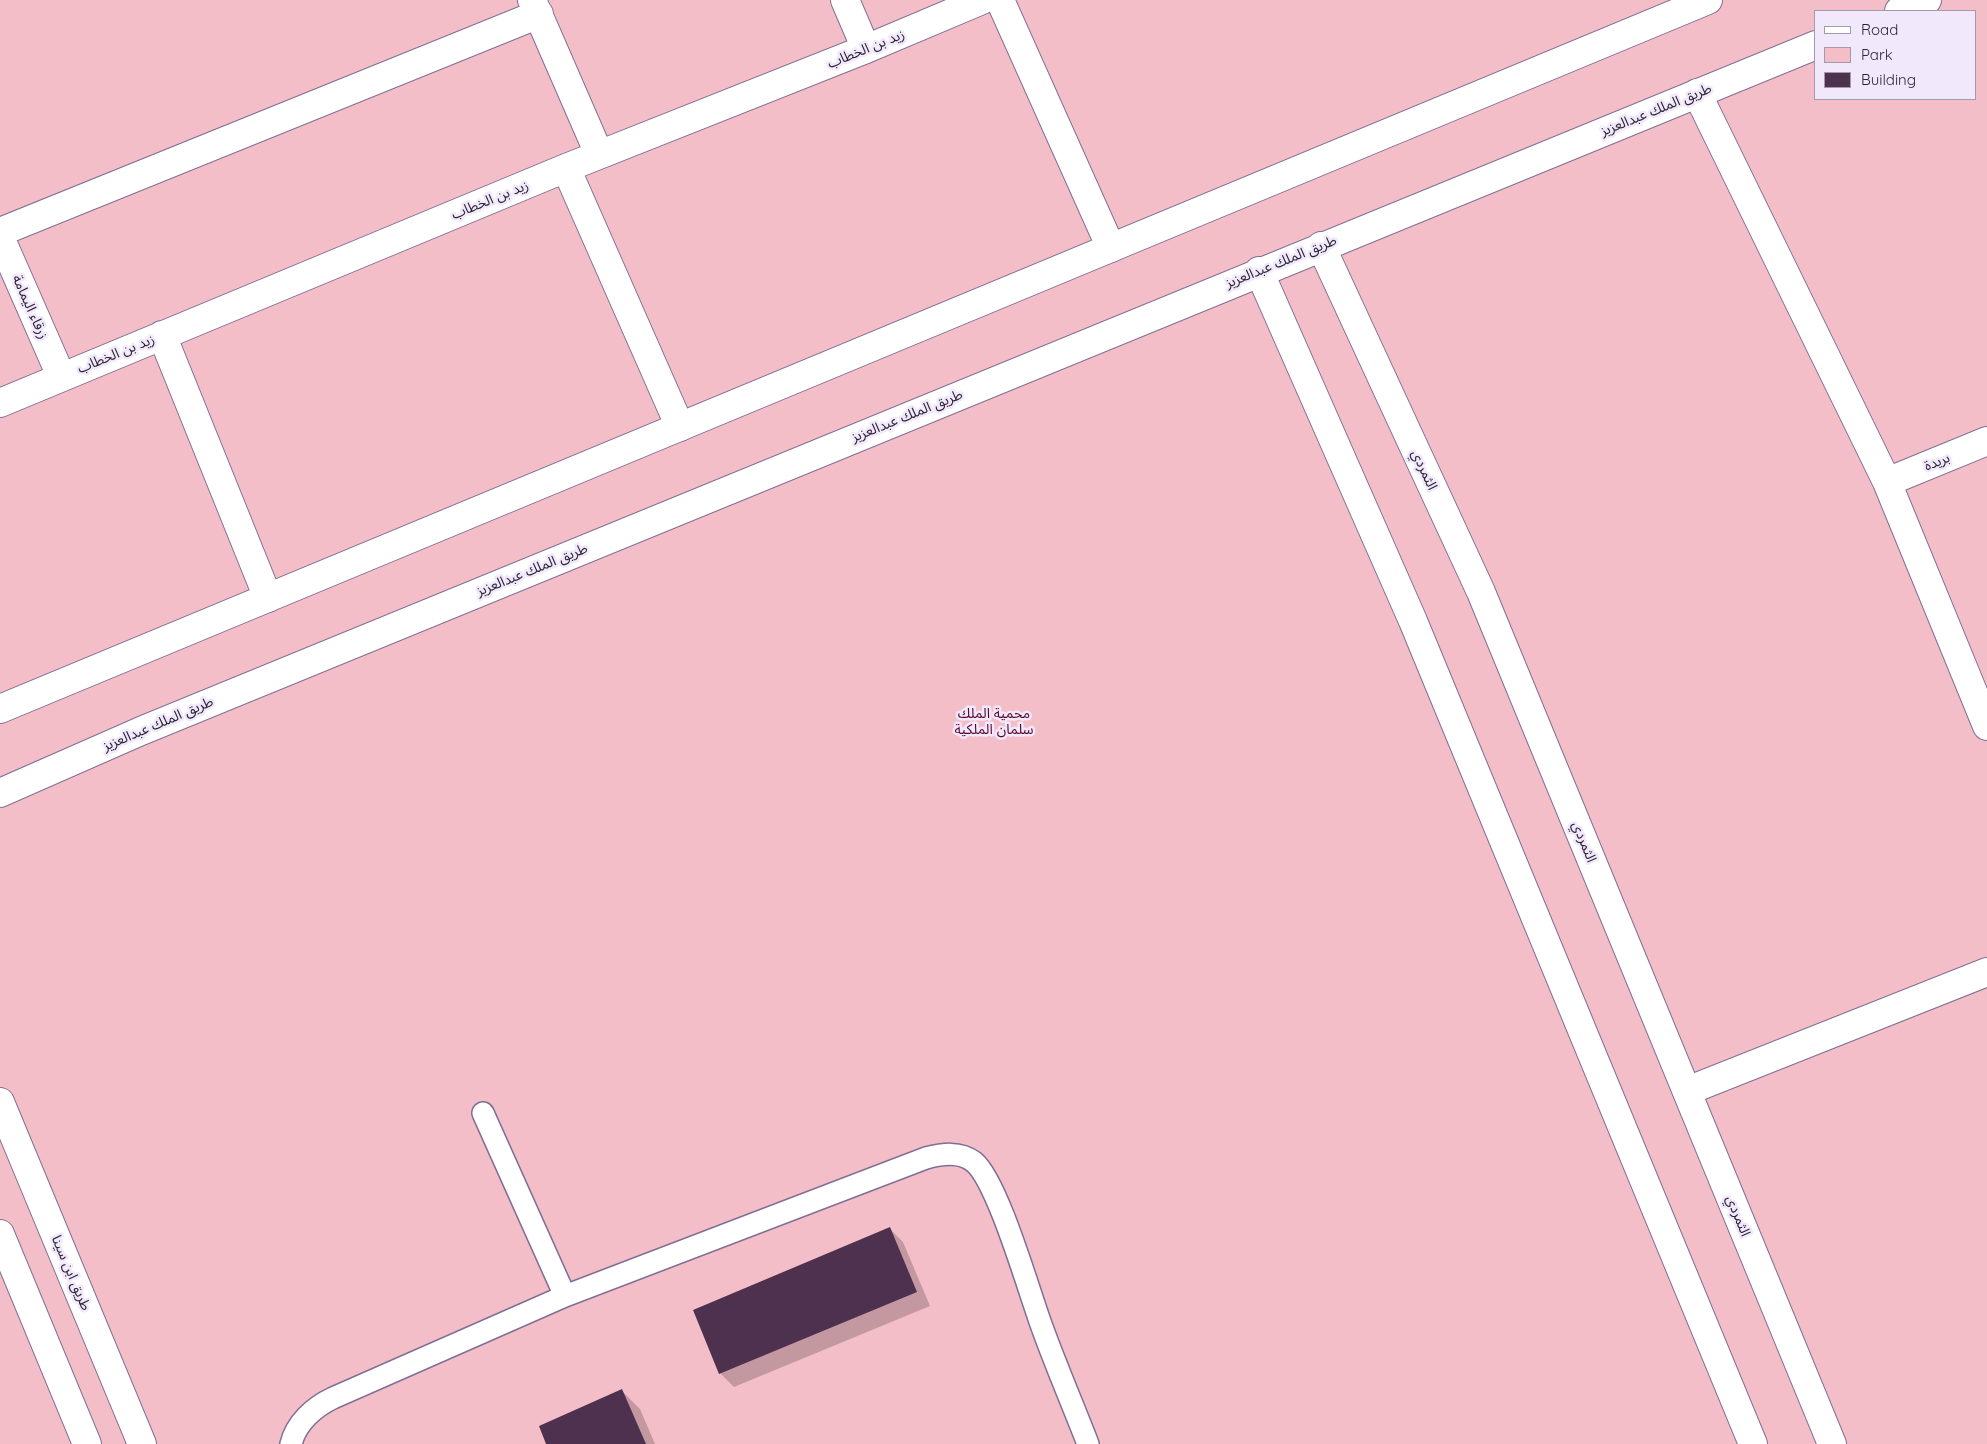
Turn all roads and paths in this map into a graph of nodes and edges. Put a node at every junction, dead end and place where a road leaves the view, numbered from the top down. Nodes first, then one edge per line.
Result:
1 (845, 0) edge
2 (982, 0) edge
3 (1000, 0) edge
4 (1708, 0) edge
5 (1927, 0) edge
6 (536, 7) edge
7 (1902, 10) edge
8 (1814, 46) edge
9 (866, 50) junction
10 (1698, 93) junction
11 (600, 154) junction
12 (566, 168) junction
13 (0, 232) edge
14 (0, 237) edge
15 (1320, 246) junction
16 (1111, 248) junction
17 (1259, 271) junction
18 (162, 335) junction
19 (61, 376) junction
20 (0, 403) edge
21 (680, 427) junction
22 (1987, 441) edge
23 (1886, 482) junction
24 (268, 598) junction
25 (0, 709) edge
26 (1987, 726) edge
27 (0, 793) edge
28 (1987, 972) edge
29 (1687, 1091) junction
30 (0, 1102) edge
31 (483, 1113) dead end
32 (0, 1234) edge
33 (566, 1296) junction
34 (87, 1444) edge
35 (142, 1444) edge
36 (291, 1444) edge
37 (1088, 1444) edge
38 (1753, 1444) edge
39 (1832, 1444) edge

1 - 9 street
2 - 9 street, زيد بن الخطاب
3 - 16 street
4 - 16 street
5 - 7 street
6 - 11 street
6 - 13 street
8 - 10 street, طريق الملك عبدالعزيز
9 - 11 street, زيد بن الخطاب
10 - 15 street, طريق الملك عبدالعزيز
10 - 23 street
11 - 12 street, زيد بن الخطاب
12 - 18 street, زيد بن الخطاب
12 - 21 street
14 - 19 street, زرقاء اليمامة
15 - 17 street, طريق الملك عبدالعزيز
15 - 29 street, الثمردي
16 - 21 street
17 - 27 street, طريق الملك عبدالعزيز
17 - 38 street
18 - 19 street, زيد بن الخطاب
18 - 24 street
19 - 20 street, زيد بن الخطاب
21 - 24 street
22 - 23 street, بريدة
23 - 26 street
24 - 25 street
28 - 29 street
29 - 39 street, الثمردي
30 - 35 street, طريق ابن سينا
31 - 33 lane
32 - 34 street
33 - 36 lane
33 - 37 lane

